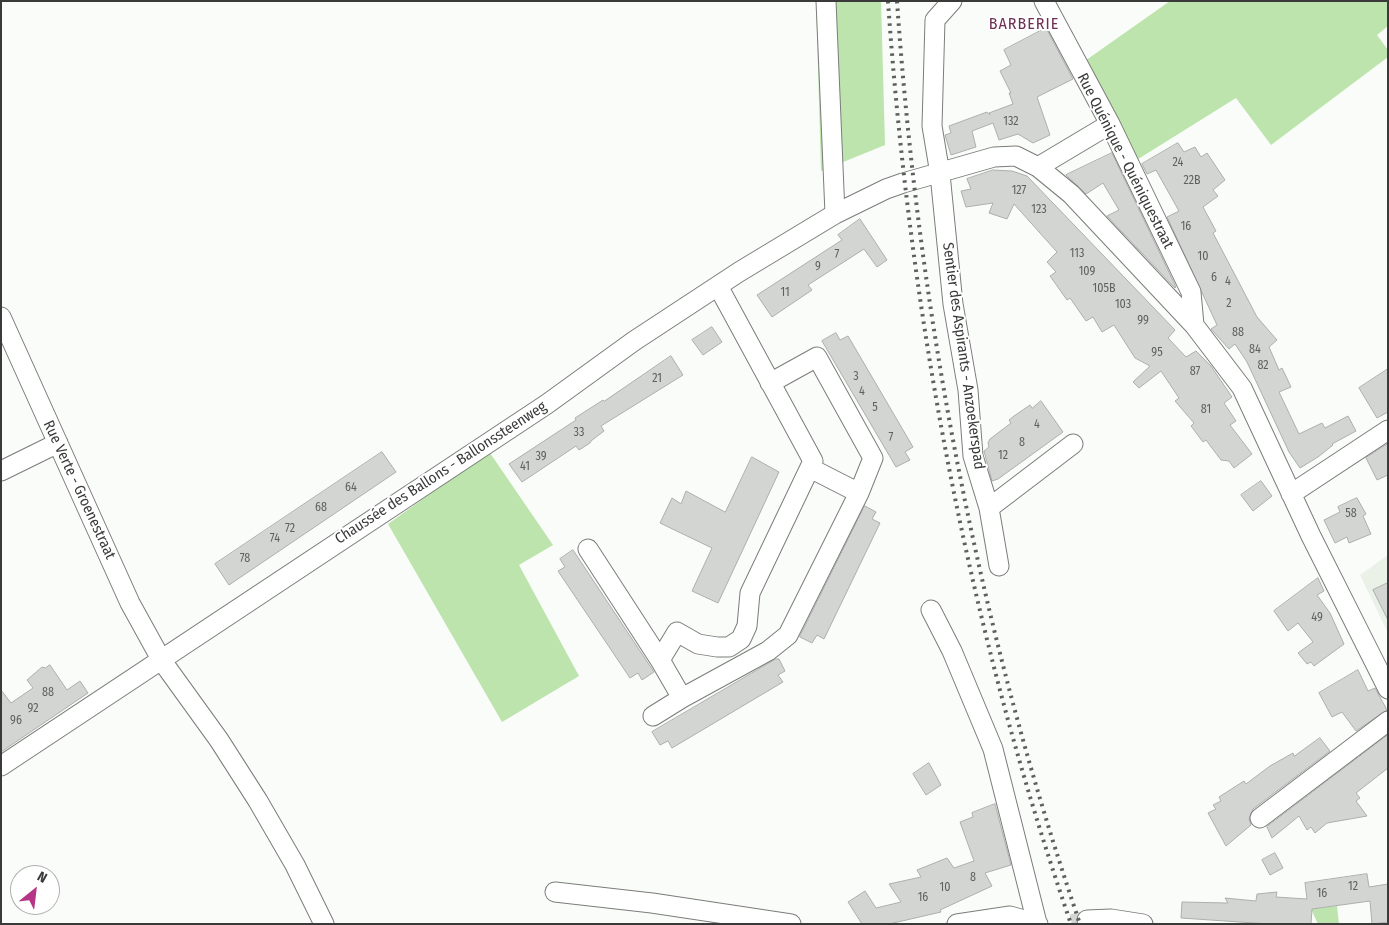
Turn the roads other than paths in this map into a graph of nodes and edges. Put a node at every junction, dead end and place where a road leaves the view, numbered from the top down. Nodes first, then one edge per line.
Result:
1 (826, 1) edge
2 (952, 1) edge
3 (1044, 1) edge
4 (1110, 124) junction
5 (1038, 167) junction
6 (940, 174) junction
7 (835, 214) junction
8 (718, 286) junction
9 (1, 317) edge
10 (1194, 325) junction
11 (770, 384) junction
12 (1388, 430) edge
13 (58, 444) junction
14 (1073, 444) dead end
15 (810, 468) junction
16 (1, 471) edge
17 (859, 493) junction
18 (1291, 494) junction
19 (989, 508) junction
20 (588, 549) dead end
21 (999, 566) dead end
22 (931, 610) dead end
23 (660, 660) junction
24 (162, 661) junction
25 (1388, 689) edge
26 (682, 698) junction
27 (653, 716) dead end
28 (1388, 722) edge
29 (1, 766) edge
30 (1260, 818) dead end
31 (554, 892) dead end
32 (1087, 920) dead end
33 (324, 924) edge
34 (791, 924) edge
35 (957, 924) edge
36 (1038, 924) edge
37 (1144, 924) edge

1 - 7 street
2 - 6 street
3 - 4 street, Rue Quénique - Quéniquestraat
4 - 5 street
4 - 10 street, Rue Quénique - Quéniquestraat
5 - 6 street, Chaussée des Ballons - Ballonssteenweg
5 - 10 street, Chaussée des Ballons - Ballonssteenweg
6 - 7 street, Chaussée des Ballons - Ballonssteenweg
6 - 19 street, Sentier des Aspirants - Anzoekerspad
7 - 8 street, Chaussée des Ballons - Ballonssteenweg
8 - 11 street
8 - 24 street, Chaussée des Ballons - Ballonssteenweg
9 - 13 street, Rue Verte - Groenestraat
10 - 18 street, Chaussée des Ballons - Ballonssteenweg
11 - 15 street
11 - 17 street
12 - 18 street
13 - 16 street
13 - 24 street, Rue Verte - Groenestraat
14 - 19 street
15 - 17 street
15 - 23 street
17 - 26 street
18 - 25 street, Chaussée des Ballons - Ballonssteenweg
19 - 21 street, Sentier des Aspirants - Anzoekerspad
20 - 23 street
22 - 36 street
23 - 26 street
24 - 29 street, Chaussée des Ballons - Ballonssteenweg
24 - 33 street, Rue Verte - Groenestraat
26 - 27 street
28 - 30 street
31 - 34 street
32 - 37 street
35 - 36 street

